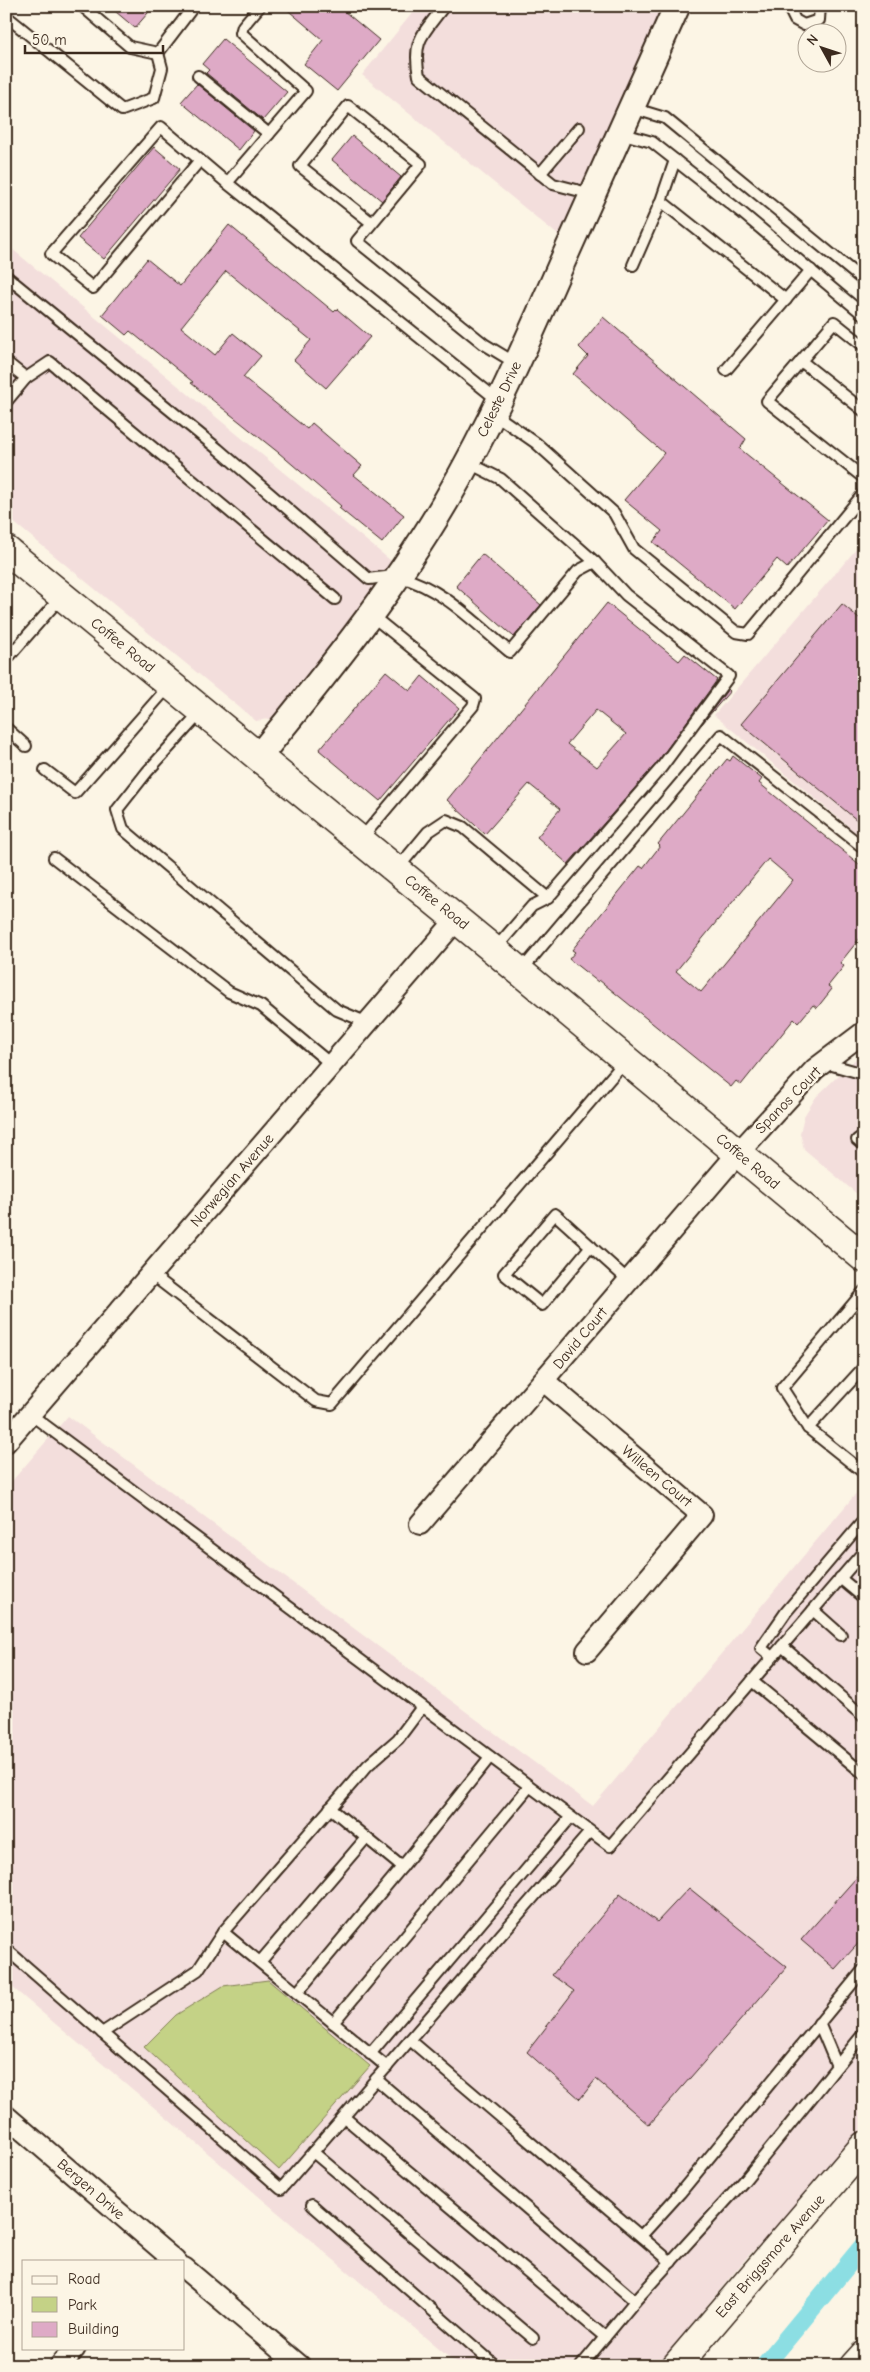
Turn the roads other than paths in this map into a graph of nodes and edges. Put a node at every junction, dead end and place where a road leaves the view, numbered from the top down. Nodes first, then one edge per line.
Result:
1 (82, 6) edge
2 (184, 6) edge
3 (260, 6) edge
4 (444, 6) edge
5 (677, 6) edge
6 (788, 6) edge
7 (820, 6) edge
8 (6, 16) edge
9 (158, 53) junction
10 (198, 76) dead end
11 (631, 108) junction
12 (579, 128) dead end
13 (620, 133) junction
14 (269, 134) junction
15 (200, 160) junction
16 (676, 160) junction
17 (540, 174) junction
18 (227, 183) junction
19 (593, 194) junction
20 (662, 201) junction
21 (372, 223) junction
22 (633, 265) dead end
23 (811, 270) junction
24 (6, 276) edge
25 (864, 280) edge
26 (786, 300) junction
27 (864, 315) edge
28 (864, 346) edge
29 (801, 361) junction
30 (6, 362) edge
31 (517, 364) junction
32 (726, 370) dead end
33 (26, 378) junction
34 (6, 402) edge
35 (496, 407) junction
36 (864, 411) edge
37 (467, 462) junction
38 (864, 478) edge
39 (864, 493) edge
40 (6, 550) edge
41 (595, 562) junction
42 (398, 576) junction
43 (62, 595) junction
44 (335, 599) dead end
45 (371, 615) junction
46 (6, 660) edge
47 (171, 684) junction
48 (203, 711) junction
49 (6, 728) edge
50 (26, 746) dead end
51 (259, 756) junction
52 (45, 770) dead end
53 (360, 839) junction
54 (864, 848) edge
55 (54, 858) dead end
56 (397, 870) junction
57 (548, 898) junction
58 (457, 919) junction
59 (494, 950) junction
60 (520, 972) junction
61 (368, 1023) junction
62 (864, 1032) edge
63 (627, 1060) junction
64 (825, 1063) junction
65 (332, 1065) junction
66 (864, 1074) edge
67 (864, 1136) edge
68 (864, 1146) edge
69 (739, 1152) junction
70 (591, 1246) junction
71 (864, 1258) edge
72 (151, 1274) junction
73 (629, 1280) junction
74 (864, 1291) edge
75 (864, 1367) edge
76 (544, 1381) junction
77 (30, 1414) junction
78 (808, 1428) junction
79 (9, 1434) edge
80 (863, 1472) edge
81 (864, 1520) edge
82 (420, 1524) dead end
83 (864, 1551) edge
84 (840, 1578) junction
85 (864, 1598) edge
86 (813, 1610) junction
87 (841, 1635) dead end
88 (782, 1646) junction
89 (586, 1651) dead end
90 (772, 1657) junction
91 (752, 1680) junction
92 (422, 1707) junction
93 (864, 1717) edge
94 (490, 1757) junction
95 (864, 1774) edge
96 (529, 1787) junction
97 (330, 1808) junction
98 (570, 1818) junction
99 (590, 1832) junction
100 (366, 1838) junction
101 (402, 1867) junction
102 (223, 1932) junction
103 (6, 1950) edge
104 (260, 1962) junction
105 (864, 1969) edge
106 (297, 1993) junction
107 (333, 2023) junction
108 (819, 2024) junction
109 (102, 2033) junction
110 (864, 2033) edge
111 (410, 2040) junction
112 (370, 2054) junction
113 (837, 2066) junction
114 (387, 2067) junction
115 (376, 2080) junction
116 (6, 2116) edge
117 (344, 2117) junction
118 (864, 2146) edge
119 (313, 2152) junction
120 (312, 2205) dead end
121 (641, 2236) junction
122 (163, 2257) edge
123 (671, 2262) junction
124 (185, 2269) edge
125 (635, 2301) junction
126 (605, 2337) junction
127 (533, 2338) dead end
128 (73, 2350) edge
129 (864, 2354) edge
130 (60, 2366) edge
131 (300, 2366) edge
132 (496, 2366) edge
133 (582, 2366) edge
134 (676, 2366) edge
135 (854, 2366) edge

1 - 9 lane
2 - 9 lane
3 - 14 lane
4 - 17 lane
5 - 11 street, Celeste Drive
6 - 7 lane
8 - 9 lane
10 - 14 lane
11 - 13 street, Celeste Drive
11 - 25 lane
12 - 17 lane
13 - 16 lane
13 - 19 street, Celeste Drive
14 - 18 lane
15 - 15 lane
15 - 18 lane
16 - 20 lane
16 - 23 lane
17 - 19 lane
18 - 35 lane
19 - 31 street, Celeste Drive
20 - 22 lane
20 - 26 lane
21 - 21 lane
21 - 31 lane
23 - 26 lane
23 - 27 lane
24 - 42 lane
26 - 32 lane
28 - 29 lane
29 - 36 lane
29 - 38 lane
30 - 33 lane
31 - 35 street, Celeste Drive
33 - 34 lane
33 - 44 lane
35 - 37 street, Celeste Drive
35 - 39 lane
37 - 41 lane
37 - 42 street, Celeste Drive
40 - 43 main road, Coffee Road
41 - 42 lane
41 - 57 lane
42 - 45 street, Celeste Drive
43 - 46 lane
43 - 47 main road, Coffee Road
45 - 51 street, Celeste Drive
45 - 53 lane
47 - 48 main road, Coffee Road
47 - 52 lane
48 - 51 main road, Coffee Road
48 - 61 lane
49 - 50 lane
51 - 53 main road, Coffee Road
53 - 56 main road, Coffee Road
54 - 60 lane
55 - 65 lane
56 - 57 lane
56 - 58 main road, Coffee Road
57 - 59 lane
58 - 59 main road, Coffee Road
58 - 61 street, Norwegian Avenue
59 - 60 main road, Coffee Road
60 - 63 main road, Coffee Road
61 - 65 street, Norwegian Avenue
62 - 64 street, Spanos Court
63 - 69 main road, Coffee Road
63 - 72 lane
64 - 66 lane
64 - 69 street, Spanos Court
65 - 72 street, Norwegian Avenue
67 - 68 lane
69 - 71 main road, Coffee Road
69 - 73 street, David Court
70 - 70 lane
70 - 73 lane
72 - 77 street, Norwegian Avenue
73 - 76 street, David Court
74 - 78 lane
75 - 78 lane
76 - 82 street, David Court
76 - 89 street, Willeen Court
77 - 79 street, Norwegian Avenue
77 - 92 lane
78 - 80 lane
81 - 90 lane
83 - 84 lane
84 - 85 lane
84 - 86 lane
86 - 87 lane
86 - 88 lane
88 - 90 lane
88 - 93 lane
90 - 91 lane
91 - 95 lane
91 - 99 lane
92 - 94 lane
92 - 97 lane
94 - 96 lane
94 - 101 lane
96 - 98 lane
96 - 107 lane
97 - 100 lane
97 - 102 lane
98 - 99 lane
98 - 112 lane
99 - 111 lane
100 - 101 lane
100 - 104 lane
101 - 106 lane
102 - 104 lane
102 - 109 lane
103 - 109 lane
104 - 106 lane
105 - 108 lane
106 - 107 lane
107 - 112 lane
108 - 113 lane
108 - 121 lane
109 - 119 lane
110 - 113 lane
111 - 114 lane
111 - 121 lane
112 - 114 lane
113 - 123 lane
114 - 115 lane
115 - 117 lane
115 - 125 lane
116 - 122 street, Bergen Drive
117 - 119 lane
117 - 126 lane
118 - 134 main road, East Briggsmore Avenue
119 - 127 lane
120 - 132 lane
121 - 123 lane
123 - 125 lane
124 - 131 street
125 - 126 lane
126 - 133 lane
128 - 130 street
129 - 135 main road

